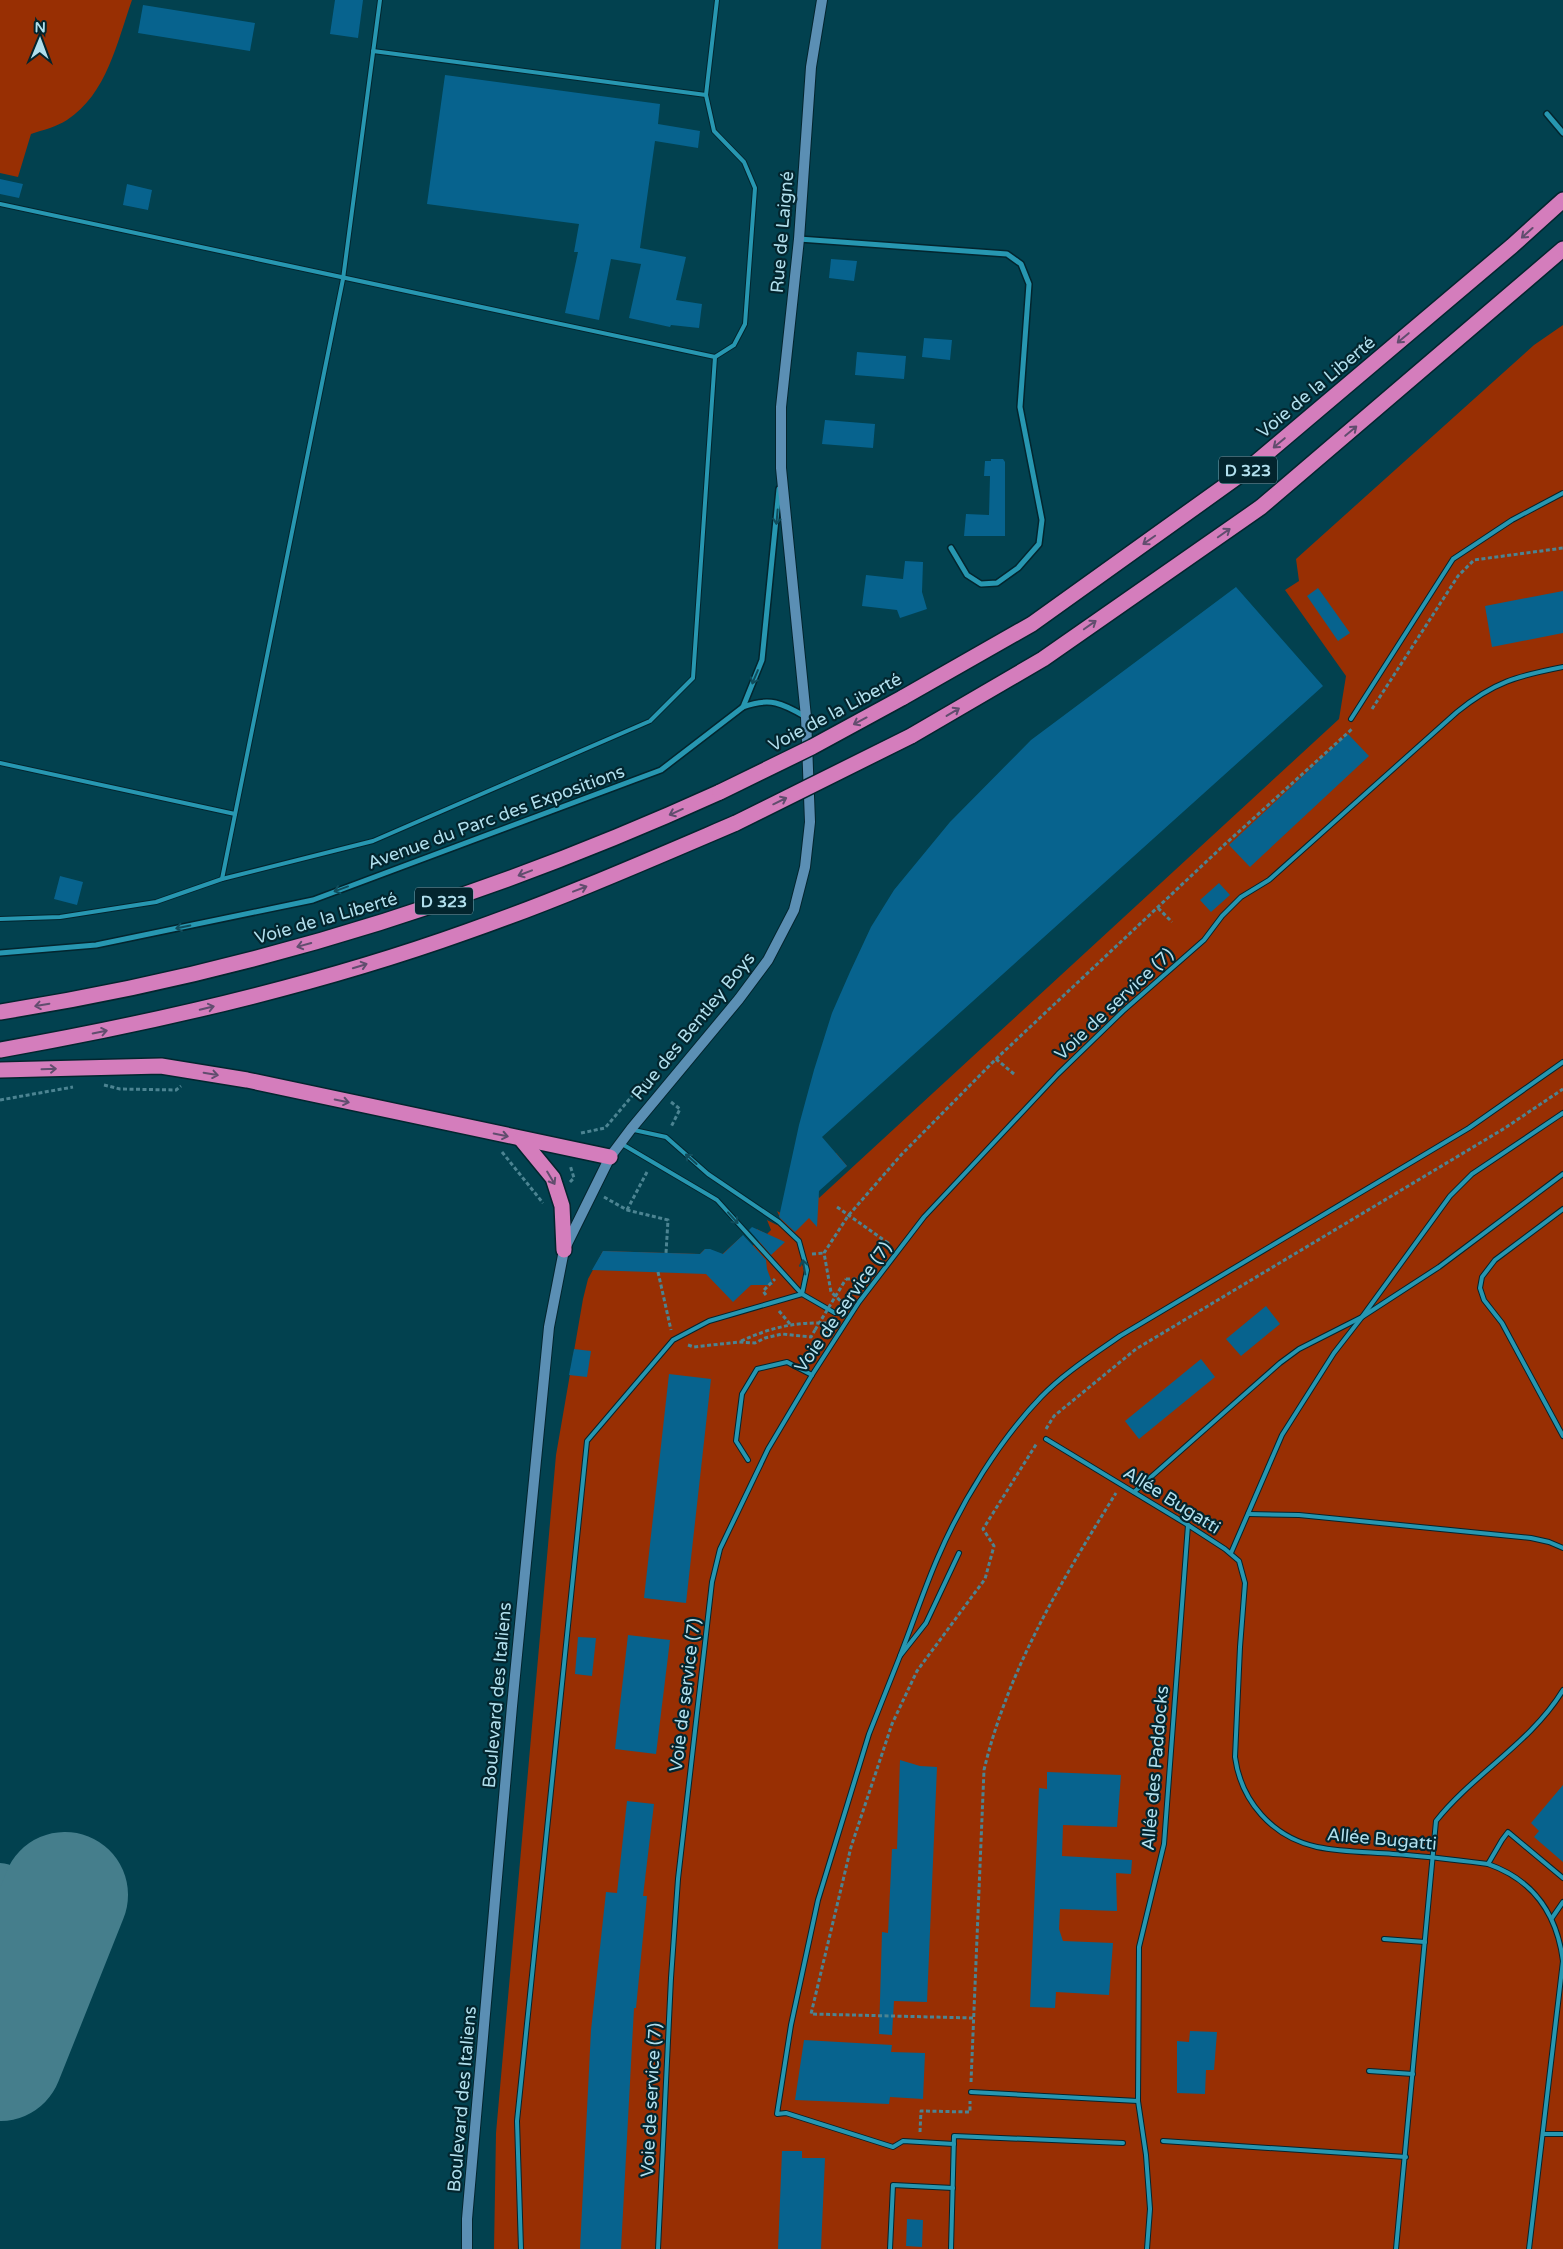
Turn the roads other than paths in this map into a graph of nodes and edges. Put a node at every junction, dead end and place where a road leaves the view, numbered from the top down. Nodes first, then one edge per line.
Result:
1 (380, 0) edge
2 (717, 0) edge
3 (822, 0) edge
4 (373, 51) junction
5 (706, 95) junction
6 (1547, 114) dead end
7 (1563, 133) edge
8 (1563, 200) edge
9 (0, 204) edge
10 (799, 239) junction
11 (1563, 249) edge
12 (343, 279) junction
13 (715, 357) junction
14 (781, 468) junction
15 (1563, 493) edge
16 (950, 548) dead end
17 (1563, 668) edge
18 (743, 707) junction
19 (806, 717) junction
20 (1351, 719) dead end
21 (0, 763) edge
22 (235, 814) junction
23 (222, 880) junction
24 (0, 919) edge
25 (0, 953) edge
26 (0, 1012) edge
27 (0, 1050) edge
28 (1563, 1062) edge
29 (0, 1070) edge
30 (1563, 1113) edge
31 (631, 1129) junction
32 (521, 1139) junction
33 (620, 1143) junction
34 (610, 1157) junction
35 (1563, 1174) edge
36 (1563, 1209) edge
37 (564, 1250) junction
38 (802, 1294) junction
39 (836, 1313) dead end
40 (1362, 1317) junction
41 (812, 1375) junction
42 (1563, 1436) edge
43 (1046, 1439) dead end
44 (748, 1460) dead end
45 (1134, 1492) junction
46 (1248, 1514) junction
47 (1188, 1525) junction
48 (1563, 1548) edge
49 (959, 1553) dead end
50 (1231, 1554) junction
51 (900, 1656) junction
52 (1563, 1690) edge
53 (1433, 1857) junction
54 (1488, 1864) junction
55 (1563, 1878) edge
56 (1563, 1902) edge
57 (1552, 1918) junction
58 (1384, 1939) dead end
59 (1425, 1942) junction
60 (1369, 2071) dead end
61 (1413, 2074) junction
62 (970, 2092) dead end
63 (1138, 2101) junction
64 (1544, 2134) junction
65 (1563, 2134) edge
66 (1163, 2141) dead end
67 (1124, 2143) dead end
68 (954, 2144) junction
69 (1406, 2157) junction
70 (953, 2188) junction
71 (467, 2249) edge
72 (521, 2249) edge
73 (658, 2249) edge
74 (890, 2249) edge
75 (951, 2249) edge
76 (1147, 2249) edge
77 (1396, 2249) edge
78 (1530, 2249) edge

1 - 4 lane
2 - 5 lane
3 - 10 street, Rue de Laigné
4 - 5 lane
4 - 12 lane
5 - 13 lane
6 - 7 street
8 -> 26 highway, Voie de la Liberté / D 323, bridge
9 - 12 lane
10 - 14 street, Rue de Laigné
10 - 16 street
27 -> 11 highway, D 323, bridge
12 - 13 lane
12 - 22 lane
13 - 23 lane
14 -> 18 street
14 - 19 street, Rue de Laigné
15 - 20 lane
17 - 41 lane, Voie de service (7)
18 - 19 street
18 -> 25 street, Avenue du Parc des Expositions
19 - 31 street, Rue des Bentley Boys
21 - 22 lane
22 - 23 lane
23 - 24 lane
28 - 51 lane
29 -> 32 highway
30 - 40 lane
31 - 33 street, Rue des Bentley Boys
38 -> 31 lane
32 - 34 highway
32 -> 37 highway
33 - 34 street, Rue des Bentley Boys
33 -> 38 lane
34 - 37 street, Boulevard des Italiens
35 - 40 lane
36 - 42 lane
37 - 71 street, Boulevard des Italiens
38 - 39 lane
38 - 72 lane
40 - 45 lane
40 - 46 lane
41 - 44 lane
41 - 73 lane, Voie de service (7)
43 - 45 lane, Allée Bugatti
45 - 47 lane, Allée Bugatti
46 - 48 lane
46 - 50 lane
47 - 50 lane, Allée Bugatti
47 - 63 lane, Allée des Paddocks
49 - 51 lane
50 - 53 lane, Allée Bugatti
51 - 68 lane
52 - 53 lane
53 - 54 lane, Allée Bugatti
53 - 59 lane
54 - 55 lane
54 - 57 lane, Allée Bugatti
56 - 57 lane
57 - 64 lane, Allée Bugatti
58 - 59 lane
59 - 61 lane
60 - 61 lane
61 - 69 lane
62 - 63 lane
63 - 76 lane, Allée des Paddocks
64 - 65 lane
64 - 78 lane, Allée Bugatti
66 - 69 lane
67 - 68 lane
68 - 70 lane
69 - 77 lane
70 - 74 lane
70 - 75 lane

